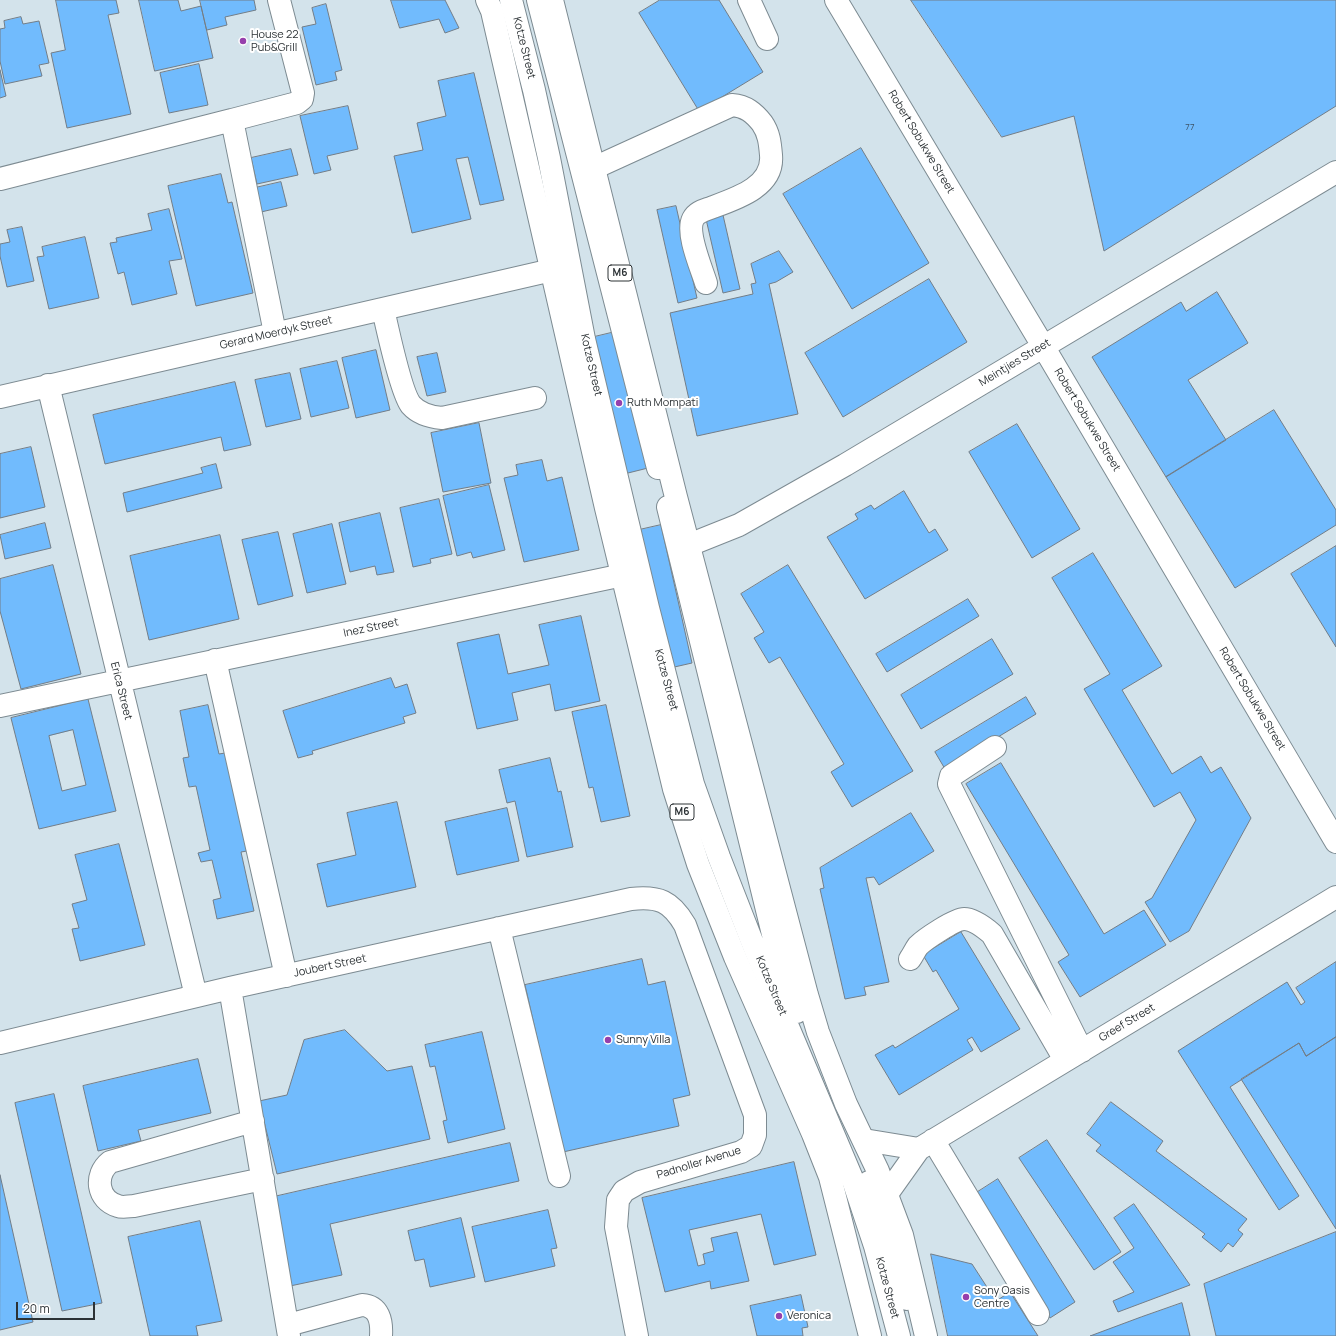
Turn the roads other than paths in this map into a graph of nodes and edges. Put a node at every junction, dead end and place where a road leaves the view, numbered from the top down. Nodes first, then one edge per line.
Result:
1 (279, 0) edge
2 (487, 0) edge
3 (511, 0) edge
4 (538, 0) edge
5 (552, 0) edge
6 (749, 0) edge
7 (836, 0) edge
8 (767, 39) dead end
9 (232, 120) junction
10 (594, 168) junction
11 (1336, 172) edge
12 (0, 180) edge
13 (552, 270) junction
14 (706, 283) dead end
15 (383, 309) junction
16 (275, 333) junction
17 (1043, 346) junction
18 (48, 385) junction
19 (0, 397) edge
20 (535, 398) dead end
21 (689, 545) junction
22 (623, 575) junction
23 (215, 660) junction
24 (119, 680) junction
25 (0, 706) edge
26 (995, 747) dead end
27 (1336, 842) edge
28 (1336, 897) edge
29 (661, 900) joint
30 (499, 928) junction
31 (910, 960) dead end
32 (286, 976) junction
33 (230, 988) junction
34 (196, 996) junction
35 (0, 1043) edge
36 (1074, 1056) junction
37 (253, 1121) junction
38 (864, 1140) junction
39 (926, 1145) junction
40 (559, 1176) dead end
41 (263, 1179) junction
42 (887, 1194) junction
43 (1038, 1314) dead end
44 (288, 1331) edge
45 (381, 1336) edge
46 (637, 1336) edge
47 (870, 1336) edge
48 (899, 1336) edge
49 (915, 1336) edge
50 (926, 1336) edge

1 - 9 street
2 - 13 street, Kotze Street / M6
3 - 48 street, Kotze Street
4 - 49 street, Kotze Street
5 - 10 street, M6
6 - 8 street
7 - 17 street, Robert Sobukwe Street
9 - 12 street
9 - 16 street
10 - 14 street
10 - 21 street, M6
11 - 17 street, Meintjies Street
13 - 15 street, Gerard Moerdyk Street
13 - 22 street, Kotze Street / M6
15 - 16 street, Gerard Moerdyk Street
15 - 20 street
16 - 18 street, Gerard Moerdyk Street
17 - 21 street, Meintjies Street
17 - 27 street, Robert Sobukwe Street
18 - 19 street, Gerard Moerdyk Street
18 - 24 street, Erica Street
21 - 38 street, M6
22 - 23 street, Inez Street
22 - 47 street, Kotze Street / M6
23 - 24 street, Inez Street
23 - 32 street
24 - 25 street, Inez Street
24 - 34 street, Erica Street
26 - 36 street
28 - 36 street, Greef Street
29 - 30 street, Joubert Street
29 - 46 street, Padnoller Avenue
30 - 32 street, Joubert Street
30 - 40 street
31 - 36 street
32 - 33 street, Joubert Street
33 - 34 street, Joubert Street
33 - 37 street
34 - 35 street, Joubert Street
36 - 39 street, Greef Street
37 - 41 street
37 - 41 street
38 - 39 street
38 - 42 street, M6
39 - 42 street, Greef Street
39 - 43 street
41 - 44 street
42 - 50 street, M6
44 - 45 street

